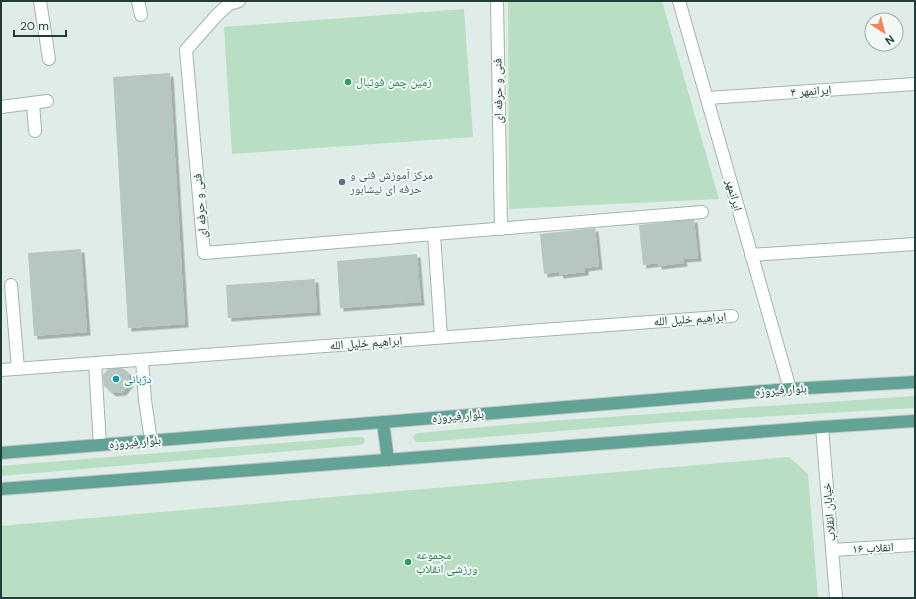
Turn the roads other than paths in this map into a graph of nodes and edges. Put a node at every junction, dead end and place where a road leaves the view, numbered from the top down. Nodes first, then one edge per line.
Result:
1 (40, 1) edge
2 (138, 1) edge
3 (239, 1) edge
4 (497, 1) edge
5 (679, 1) edge
6 (141, 15) dead end
7 (48, 59) dead end
8 (915, 84) edge
9 (707, 98) junction
10 (47, 101) dead end
11 (33, 103) junction
12 (1, 108) edge
13 (35, 131) dead end
14 (702, 212) dead end
15 (501, 229) junction
16 (434, 234) junction
17 (915, 244) edge
18 (751, 255) junction
19 (11, 285) dead end
20 (732, 316) dead end
21 (442, 337) junction
22 (142, 360) junction
23 (95, 363) junction
24 (18, 369) junction
25 (1, 370) edge
26 (915, 382) edge
27 (790, 388) junction
28 (915, 421) edge
29 (383, 422) junction
30 (822, 427) junction
31 (151, 441) junction
32 (100, 445) junction
33 (1, 453) edge
34 (388, 460) junction
35 (1, 489) edge
36 (915, 546) edge
37 (832, 550) junction
38 (836, 598) edge

1 - 7 street
2 - 6 street
3 - 16 street, فنی و حرفه ای
4 - 15 street, فنی و حرفه ای
5 - 9 street, ایرانمهر
8 - 9 street, ایرانمهر ۴
9 - 18 street, ایرانمهر
10 - 11 street
11 - 12 street
11 - 13 street
14 - 15 street, فنی و حرفه ای
15 - 16 street, فنی و حرفه ای
16 - 21 street
17 - 18 street
18 - 27 street, ایرانمهر
19 - 24 street
20 - 21 street, ابراهیم خلیل الله
21 - 22 street, ابراهیم خلیل الله
22 - 23 street, ابراهیم خلیل الله
22 - 31 street
23 - 24 street, ابراهیم خلیل الله
23 - 32 street
24 - 25 street, ابراهیم خلیل الله
26 - 27 main road, بلوار فیروزه
27 - 29 main road, بلوار فیروزه
28 - 30 main road
29 - 31 main road, بلوار فیروزه
29 - 34 main road
30 - 34 main road
30 - 37 street, خیابان انقلاب
31 - 32 main road, بلوار فیروزه
32 - 33 main road, بلوار فیروزه
34 - 35 main road
36 - 37 street, انقلاب ۱۶
37 - 38 street, خیابان انقلاب

